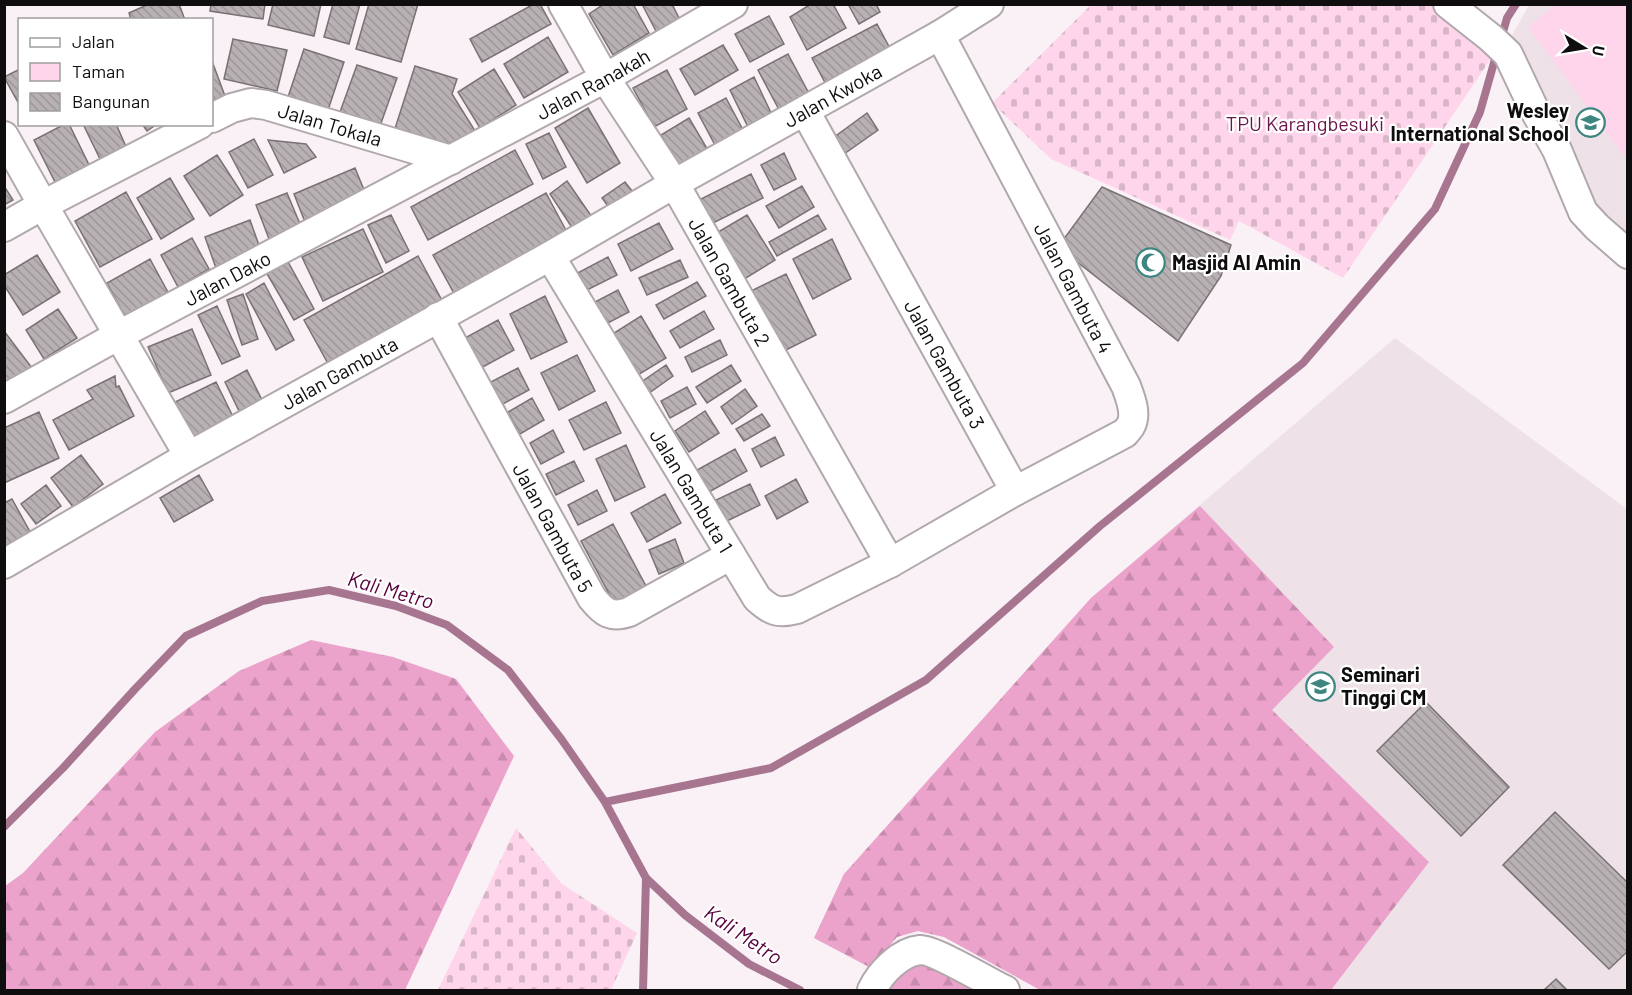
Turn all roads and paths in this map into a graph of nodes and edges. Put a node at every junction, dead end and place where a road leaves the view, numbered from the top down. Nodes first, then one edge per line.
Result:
1 (563, 4) edge
2 (733, 4) edge
3 (990, 4) edge
4 (1448, 4) edge
5 (940, 35) junction
6 (605, 78) junction
7 (804, 111) junction
8 (213, 118) edge
9 (196, 126) edge
10 (4, 136) edge
11 (451, 160) junction
12 (674, 183) junction
13 (43, 205) junction
14 (4, 227) edge
15 (1628, 254) edge
16 (550, 256) junction
17 (438, 317) junction
18 (119, 335) junction
19 (4, 399) edge
20 (189, 456) junction
21 (1015, 491) junction
22 (731, 555) junction
23 (890, 563) junction
24 (4, 564) edge
25 (873, 987) edge
26 (1005, 990) edge

1 - 6 street, Jalan Gambuta 2
2 - 6 street, Jalan Ranakah
3 - 5 street, Jalan Kwoka
4 - 15 street
5 - 7 street, Jalan Kwoka
5 - 21 street, Jalan Gambuta 4
6 - 11 street, Jalan Ranakah
6 - 12 street, Jalan Gambuta 2
7 - 12 street, Jalan Kwoka
7 - 21 street, Jalan Gambuta 3
8 - 11 street, Jalan Tokala
9 - 13 street
10 - 13 street
11 - 18 street, Jalan Dako
12 - 16 street, Jalan Gambuta
12 - 23 street, Jalan Gambuta 2
13 - 14 street
13 - 18 street
16 - 17 street, Jalan Gambuta
16 - 22 street, Jalan Gambuta 1
17 - 20 street, Jalan Gambuta
17 - 22 street, Jalan Gambuta 5
18 - 19 street, Jalan Dako
18 - 20 street
20 - 24 street, Jalan Gambuta
21 - 23 street
22 - 23 street, Jalan Gambuta 1
25 - 26 street

